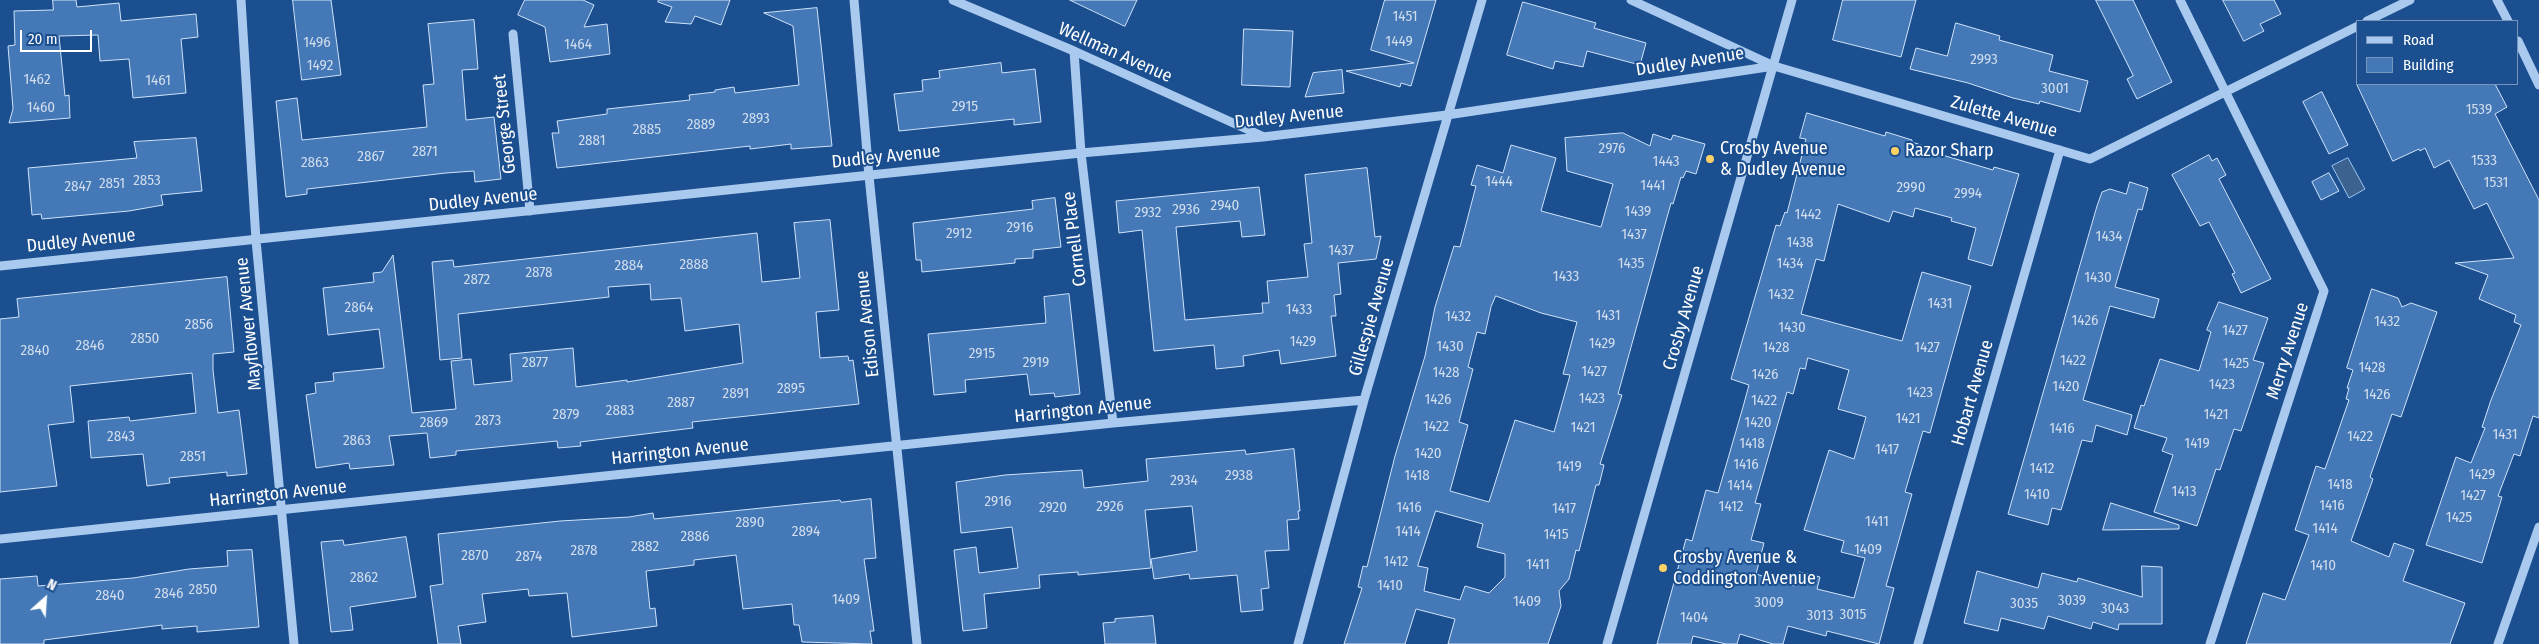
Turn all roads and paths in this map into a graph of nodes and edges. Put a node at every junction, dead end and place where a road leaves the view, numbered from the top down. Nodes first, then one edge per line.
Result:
1 (241, 0) edge
2 (854, 0) edge
3 (953, 0) edge
4 (1482, 0) edge
5 (1631, 0) edge
6 (1792, 0) edge
7 (2180, 0) edge
8 (2410, 0) edge
9 (2497, 0) edge
10 (2369, 20) edge
11 (2507, 20) edge
12 (2356, 27) edge
13 (513, 34) dead end
14 (2519, 44) edge
15 (1074, 51) junction
16 (1774, 66) junction
17 (2539, 85) edge
18 (2226, 91) junction
19 (1447, 115) junction
20 (1263, 137) junction
21 (2060, 150) junction
22 (1081, 153) junction
23 (868, 176) junction
24 (530, 211) junction
25 (256, 240) junction
26 (0, 266) edge
27 (1364, 400) junction
28 (1113, 423) junction
29 (896, 446) junction
30 (284, 510) junction
31 (2539, 527) edge
32 (0, 539) edge
33 (294, 644) edge
34 (917, 644) edge
35 (1298, 644) edge
36 (1607, 644) edge
37 (1918, 644) edge
38 (2210, 644) edge
39 (2498, 644) edge

1 - 25 street, Mayflower Avenue
2 - 23 street, Edison Avenue
3 - 15 street, Wellman Avenue
4 - 19 street, Gillespie Avenue
5 - 16 street, Zulette Avenue
6 - 16 street, Crosby Avenue
7 - 18 street, Merry Avenue
8 - 10 street
9 - 11 street
12 - 18 street, Zulette Avenue
13 - 24 street, George Street
14 - 17 street
15 - 20 street, Wellman Avenue
15 - 22 street, Cornell Place
16 - 19 street, Dudley Avenue
16 - 21 street, Zulette Avenue
16 - 36 street, Crosby Avenue
18 - 21 street, Zulette Avenue
18 - 38 street, Merry Avenue
19 - 20 street, Dudley Avenue
19 - 27 street, Gillespie Avenue
20 - 22 street, Dudley Avenue
21 - 37 street, Hobart Avenue
22 - 23 street, Dudley Avenue
22 - 28 street, Cornell Place
23 - 24 street, Dudley Avenue
23 - 29 street, Edison Avenue
24 - 25 street, Dudley Avenue
25 - 26 street, Dudley Avenue
25 - 30 street, Mayflower Avenue
27 - 28 street, Harrington Avenue
27 - 35 street, Gillespie Avenue
28 - 29 street, Harrington Avenue
29 - 30 street, Harrington Avenue
29 - 34 street, Edison Avenue
30 - 32 street, Harrington Avenue
30 - 33 street, Mayflower Avenue
31 - 39 street

